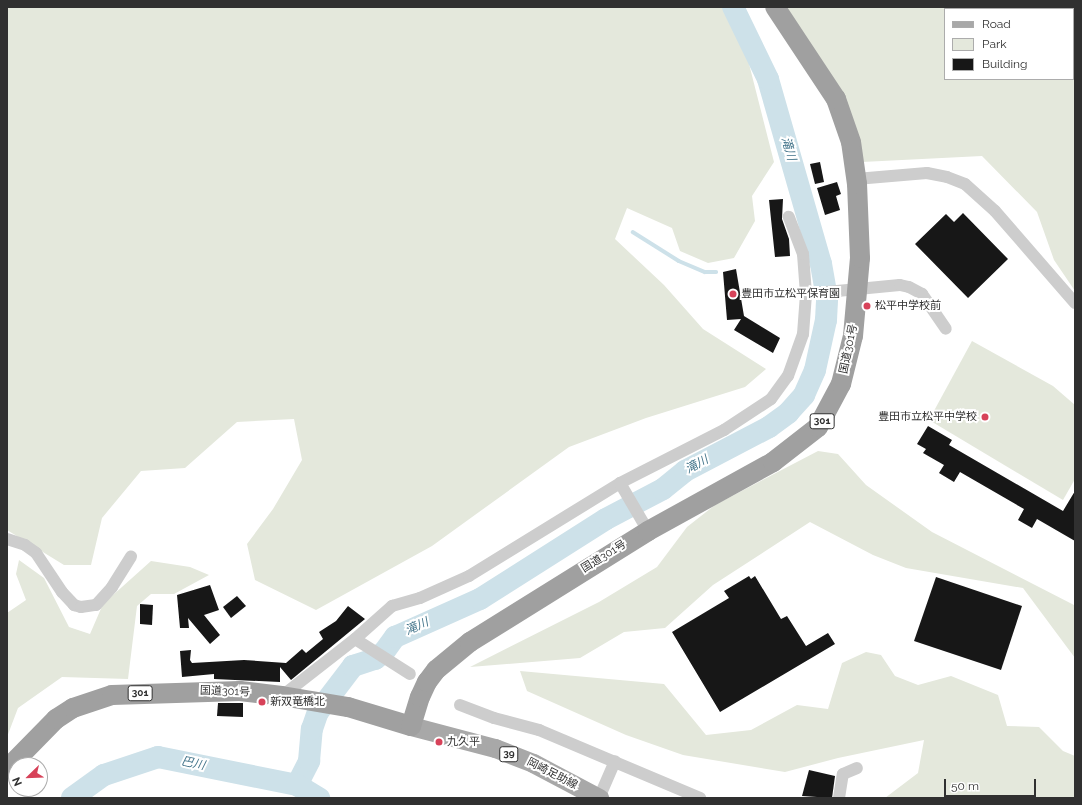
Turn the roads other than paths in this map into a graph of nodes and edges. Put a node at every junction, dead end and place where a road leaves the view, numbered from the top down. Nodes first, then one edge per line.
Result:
1 (774, 7) edge
2 (856, 179) junction
3 (789, 217) dead end
4 (852, 290) junction
5 (806, 294) junction
6 (1075, 303) edge
7 (946, 329) dead end
8 (620, 483) junction
9 (648, 531) junction
10 (7, 539) edge
11 (131, 557) dead end
12 (359, 642) junction
13 (410, 674) dead end
14 (291, 697) junction
15 (460, 705) dead end
16 (411, 726) junction
17 (614, 762) junction
18 (857, 768) dead end
19 (7, 769) edge
20 (599, 798) edge
21 (700, 798) edge
22 (839, 798) edge

1 - 2 highway, 国道301号 / 301
2 - 4 highway, 国道301号 / 301
2 - 6 street
3 - 5 street
4 - 5 street
4 - 7 street
4 - 9 highway, 国道301号 / 301
5 - 8 street
8 - 9 street
8 - 12 street
9 - 16 highway, 国道301号 / 301
10 - 11 street
12 - 13 street
12 - 14 street
14 - 16 highway, 国道301号 / 301
14 - 19 highway, 国道301号 / 301
15 - 17 street
16 - 20 main road, 岡崎足助線 / 39
17 - 20 street
17 - 21 street
18 - 22 street

